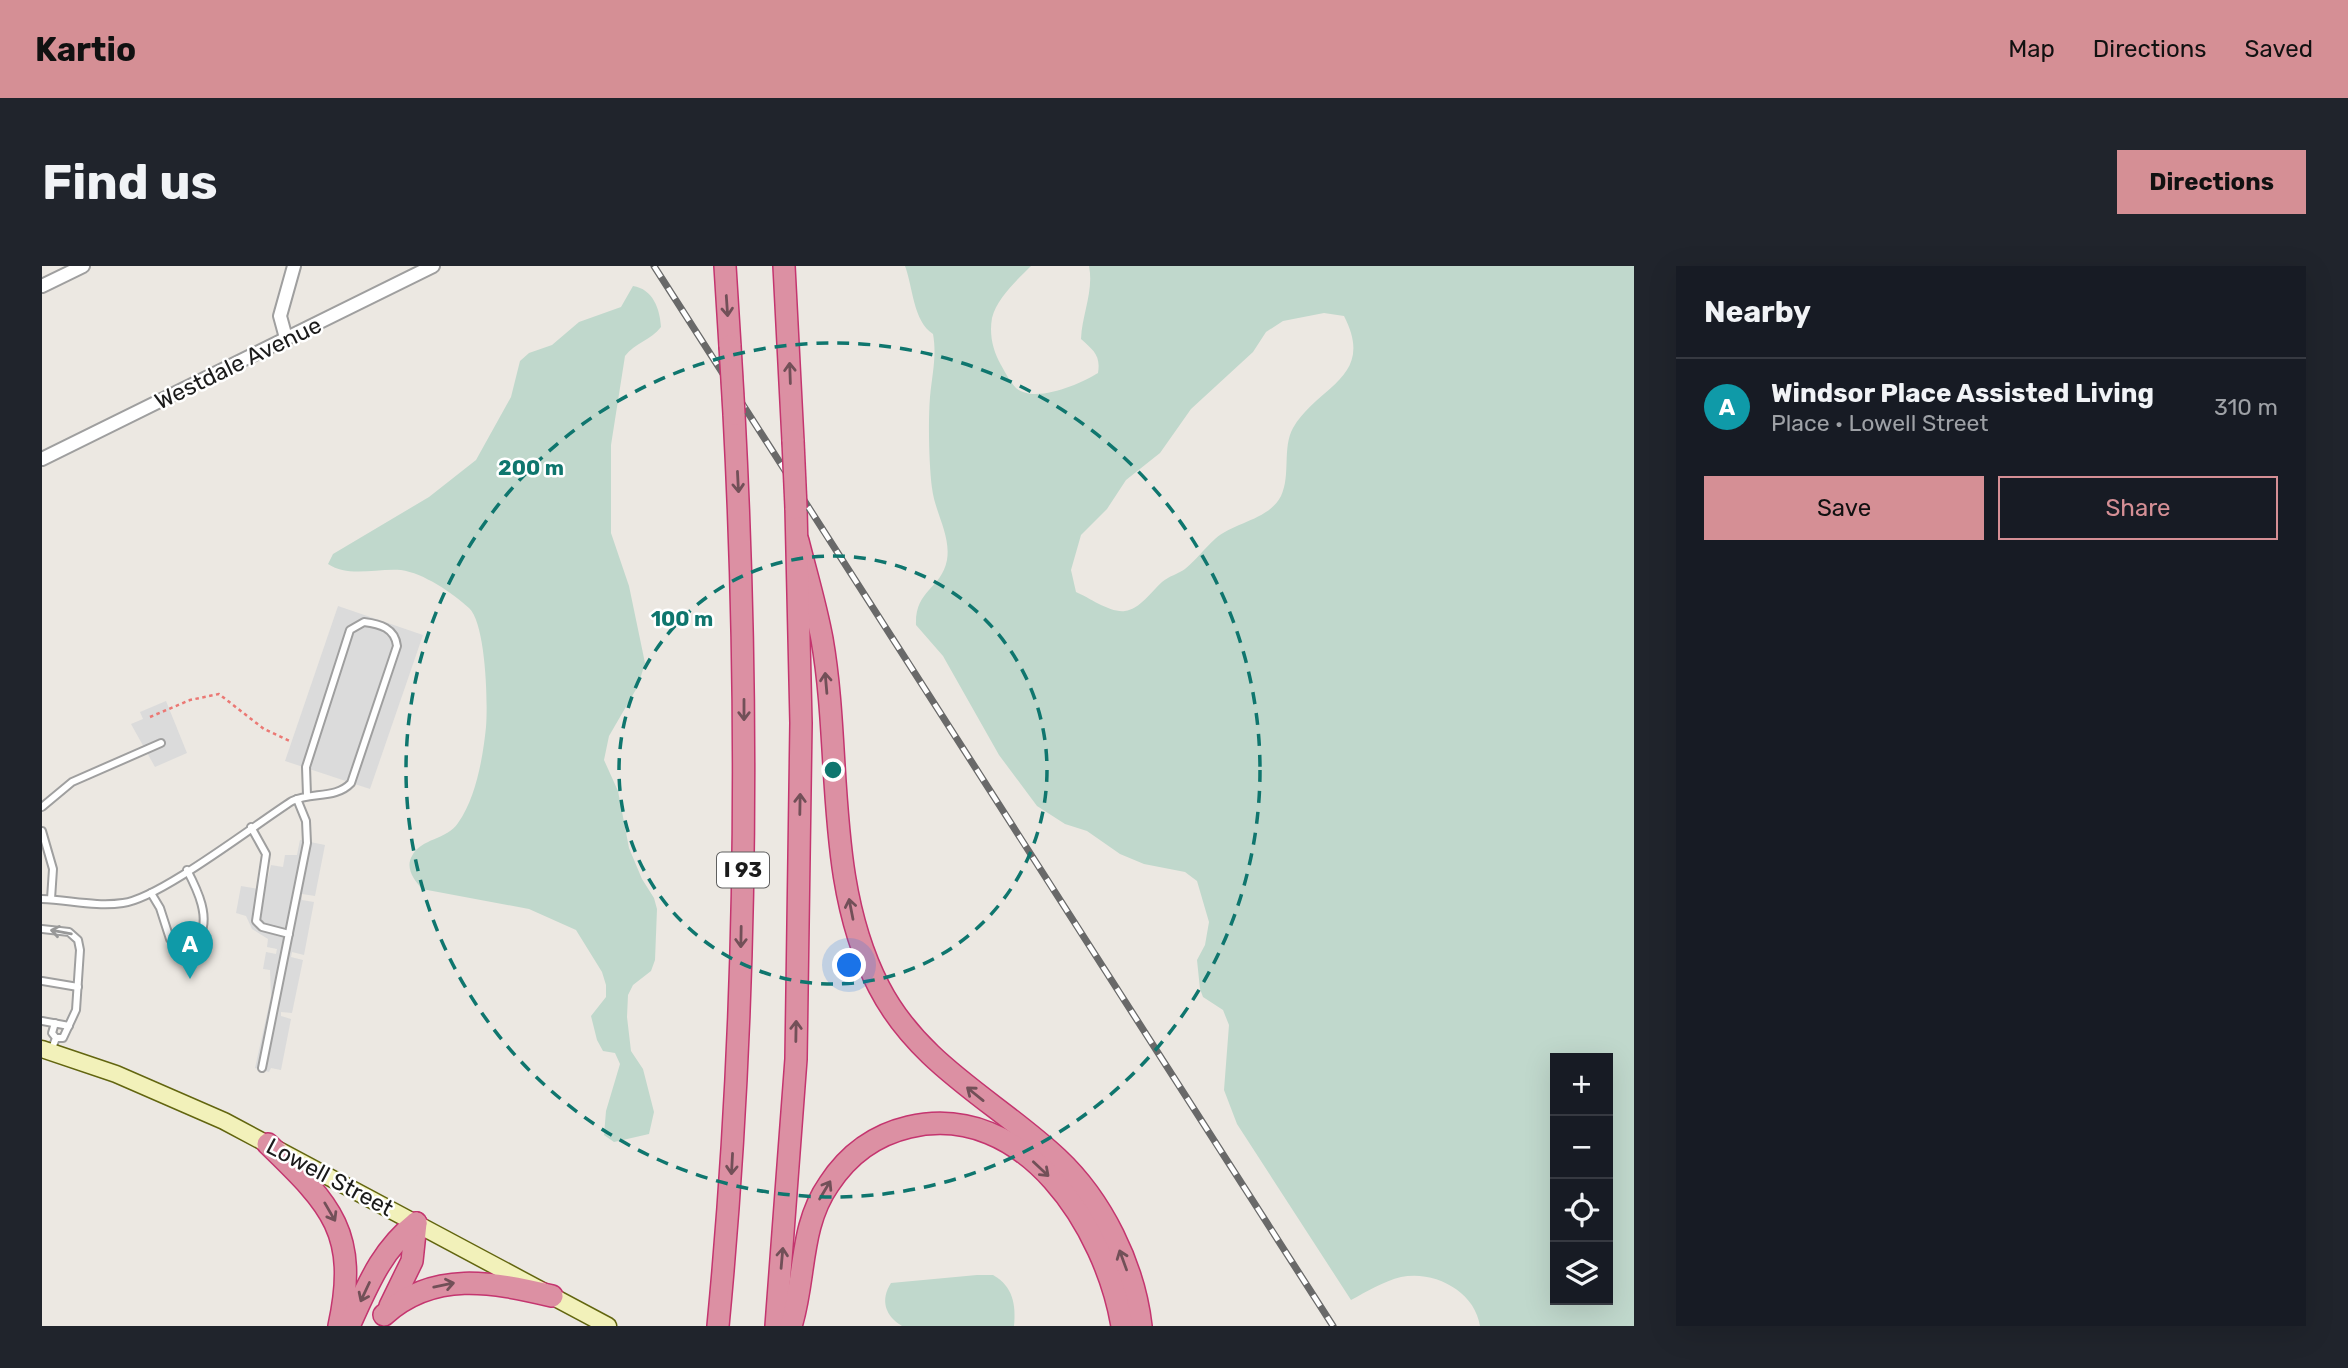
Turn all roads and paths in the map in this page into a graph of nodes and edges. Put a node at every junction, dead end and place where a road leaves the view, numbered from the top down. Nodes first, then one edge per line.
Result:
1 (83, 266) edge
2 (294, 266) edge
3 (433, 266) edge
4 (725, 266) edge
5 (784, 266) edge
6 (42, 286) edge
7 (286, 338) junction
8 (42, 459) edge
9 (798, 541) junction
10 (150, 717) dead end
11 (292, 742) dead end
12 (160, 743) dead end
13 (307, 795) junction
14 (297, 799) junction
15 (42, 807) edge
16 (251, 827) junction
17 (42, 831) edge
18 (187, 870) junction
19 (150, 893) junction
20 (42, 899) edge
21 (51, 899) junction
22 (42, 929) edge
23 (289, 934) junction
24 (42, 981) edge
25 (78, 987) junction
26 (42, 1021) edge
27 (55, 1023) junction
28 (69, 1026) junction
29 (50, 1046) edge
30 (262, 1068) dead end
31 (268, 1144) junction
32 (416, 1223) junction
33 (552, 1296) junction
34 (380, 1321) edge
35 (339, 1326) edge
36 (349, 1326) edge
37 (608, 1326) edge
38 (718, 1326) edge
39 (776, 1326) edge
40 (792, 1326) edge
41 (1122, 1326) edge
42 (1141, 1326) edge

1 - 6 street
2 - 7 street
3 - 7 street, Westdale Avenue
4 -> 38 highway, I 93, bridge
9 -> 5 highway, I 93, bridge
7 - 8 street, Westdale Avenue
39 -> 9 highway, I 93
42 -> 9 highway
10 - 11 path
12 - 15 lane
13 - 13 lane
13 - 14 lane
14 - 16 lane
14 - 23 lane
16 - 18 lane
16 - 23 lane
17 - 21 lane
18 - 19 lane
18 - 19 lane
19 - 21 lane
20 - 21 lane
25 -> 22 lane
23 - 30 lane
24 - 25 lane
25 - 28 lane
26 - 27 lane
27 - 28 lane
27 - 29 lane
28 - 29 lane
29 - 31 main road, Lowell Street
31 - 32 main road, Lowell Street
31 -> 35 highway
32 - 33 main road, Lowell Street
32 - 34 highway
32 -> 36 highway
34 -> 33 highway
33 - 37 main road, Lowell Street
40 -> 41 highway

